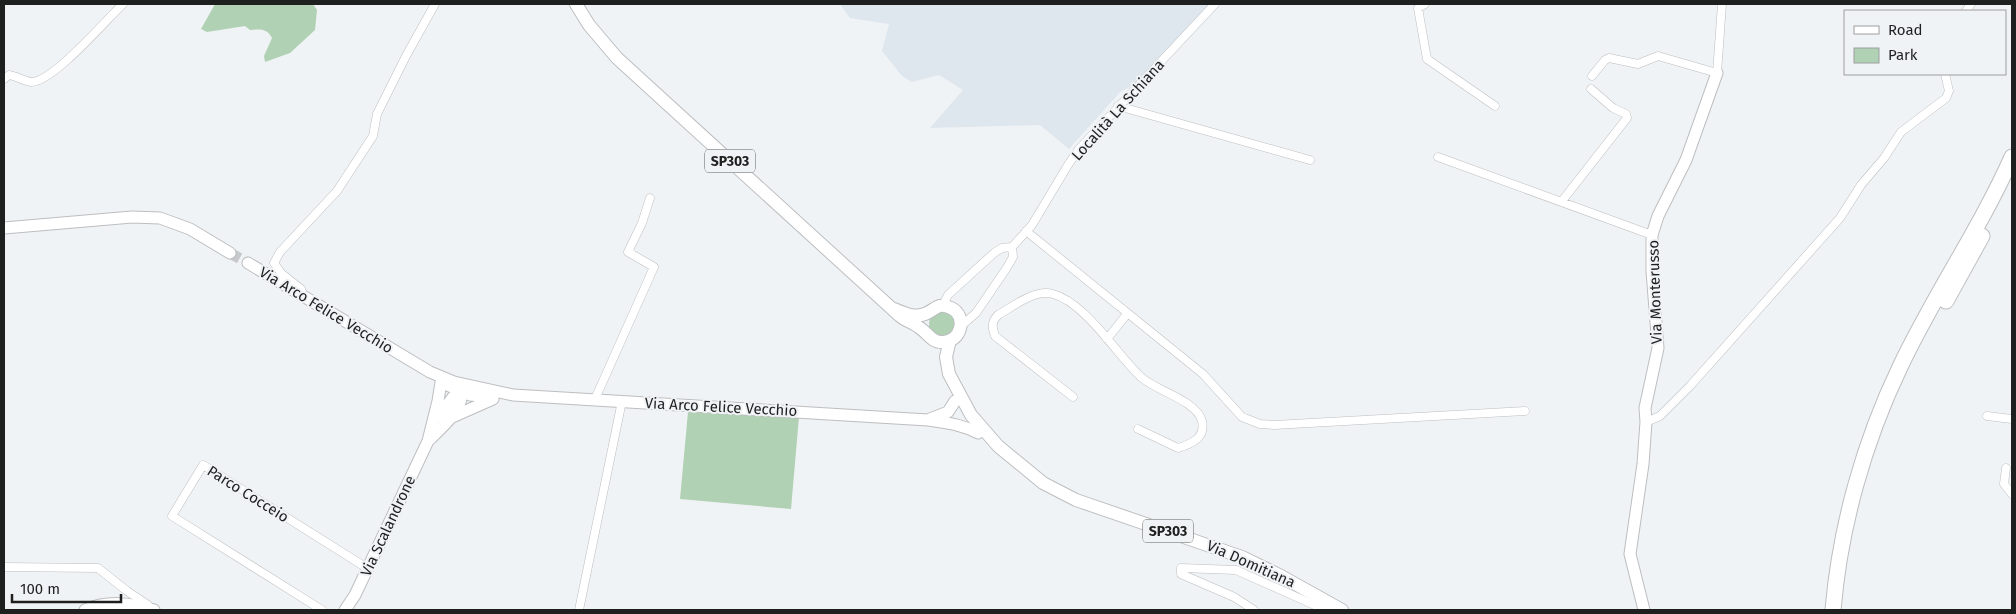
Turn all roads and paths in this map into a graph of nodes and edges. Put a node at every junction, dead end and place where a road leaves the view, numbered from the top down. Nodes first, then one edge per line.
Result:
1 (123, 4) edge
2 (435, 4) edge
3 (576, 4) edge
4 (1215, 4) edge
5 (1426, 4) edge
6 (1722, 4) edge
7 (1717, 73) junction
8 (1945, 75) edge
9 (1592, 76) dead end
10 (4, 79) edge
11 (1591, 89) dead end
12 (1118, 106) junction
13 (1495, 106) dead end
14 (1438, 157) dead end
15 (2012, 157) edge
16 (1310, 160) dead end
17 (2012, 179) edge
18 (650, 198) dead end
19 (1562, 201) junction
20 (4, 228) edge
21 (1026, 231) junction
22 (1652, 235) junction
23 (1012, 247) junction
24 (230, 253) tunnel mouth
25 (248, 263) tunnel mouth
26 (303, 296) junction
27 (943, 305) junction
28 (894, 309) junction
29 (927, 313) junction
30 (1128, 314) junction
31 (961, 326) junction
32 (925, 331) junction
33 (1108, 339) junction
34 (950, 340) junction
35 (937, 346) junction
36 (430, 372) junction
37 (441, 382) junction
38 (454, 382) junction
39 (485, 390) junction
40 (462, 392) junction
41 (513, 395) junction
42 (1073, 397) dead end
43 (500, 398) junction
44 (595, 399) junction
45 (622, 401) junction
46 (955, 401) junction
47 (443, 411) junction
48 (1524, 411) dead end
49 (967, 413) junction
50 (1988, 416) dead end
51 (2012, 419) edge
52 (928, 420) junction
53 (1646, 422) junction
54 (952, 423) junction
55 (1138, 429) dead end
56 (978, 433) junction
57 (428, 441) junction
58 (998, 446) junction
59 (2006, 468) dead end
60 (2012, 494) edge
61 (4, 567) edge
62 (368, 568) junction
63 (1831, 606) edge
64 (1339, 609) edge
65 (85, 610) edge
66 (155, 610) edge
67 (322, 610) edge
68 (345, 610) edge
69 (579, 610) edge
70 (1254, 610) edge
71 (1644, 610) edge
72 (1843, 610) edge

1 - 10 street
2 - 26 street, Via Arco Felice Vecchio
3 - 28 main road, SP303
4 - 12 street, Località La Schiana
5 - 13 street
6 - 7 street
7 - 9 street
7 - 22 street, Via Monterusso
8 - 53 street
11 - 19 street
12 - 16 street
12 - 21 street, Località La Schiana
14 - 19 street
15 - 63 highway
17 - 72 highway
18 - 44 street
19 - 22 street
20 - 24 street
21 - 23 street, Località La Schiana
21 - 30 street
22 - 53 street, Via Monterusso
23 - 27 street, Località La Schiana
23 - 31 street, Località La Schiana
25 - 26 street, Via Arco Felice Vecchio
26 - 36 street, Via Arco Felice Vecchio
27 - 29 main road
27 - 31 main road
28 - 29 main road
28 - 32 main road
29 - 32 main road
30 - 33 street
30 - 48 street
31 - 34 main road
32 - 35 main road
33 - 42 street
33 - 55 street
34 - 35 main road
34 - 49 main road, Via Domitiana
35 - 46 main road, Via Domitiana
36 - 37 street
36 - 38 street
37 - 40 street
37 - 47 street
38 - 39 street
38 - 40 street
39 - 40 street
39 - 41 street
40 - 43 street
40 - 47 street
41 - 43 street
41 - 44 street, Via Arco Felice Vecchio
43 - 47 street
44 - 45 street, Via Arco Felice Vecchio
45 - 52 street, Via Arco Felice Vecchio
45 - 69 street
46 - 49 main road, Via Domitiana
46 - 52 street
47 - 57 street
47 - 57 street
49 - 54 street
49 - 56 main road, Via Domitiana
49 - 58 main road, Via Domitiana / SP303
50 - 51 street
52 - 54 street, Via Arco Felice Vecchio
53 - 71 street, Via Monterusso
54 - 56 street, Via Arco Felice Vecchio
56 - 58 main road, Via Domitiana
57 - 62 street, Via Scalandrone
58 - 64 main road, Via Domitiana / SP303
59 - 60 street
61 - 66 street
62 - 67 street, Parco Cocceio
62 - 68 street, Via Scalandrone
64 - 70 street
65 - 66 street

